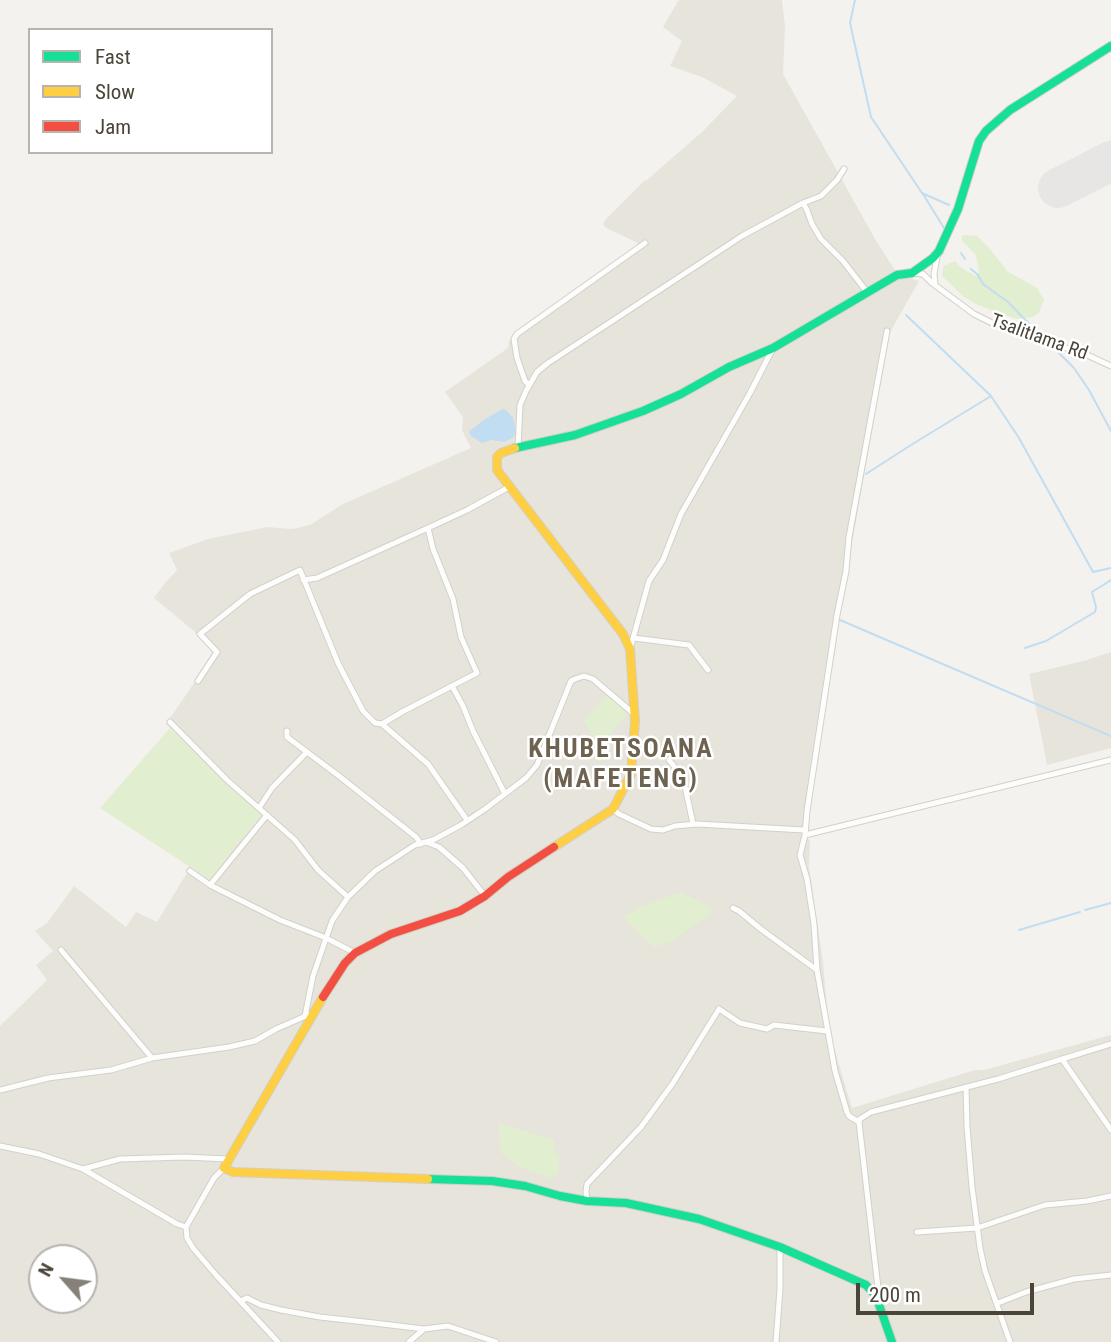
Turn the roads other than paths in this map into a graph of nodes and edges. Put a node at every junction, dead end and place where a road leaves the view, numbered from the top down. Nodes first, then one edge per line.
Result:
1 (1111, 46) edge
2 (844, 169) dead end
3 (803, 203) junction
4 (645, 243) dead end
5 (928, 270) junction
6 (867, 292) junction
7 (887, 331) dead end
8 (773, 348) junction
9 (1111, 366) edge
10 (529, 385) junction
11 (519, 448) junction
12 (509, 487) junction
13 (428, 528) junction
14 (303, 580) junction
15 (634, 638) junction
16 (630, 649) junction
17 (708, 670) dead end
18 (198, 681) dead end
19 (452, 686) junction
20 (635, 715) junction
21 (170, 722) dead end
22 (382, 724) junction
23 (287, 731) dead end
24 (306, 752) junction
25 (669, 760) dead end
26 (1111, 760) edge
27 (505, 794) junction
28 (259, 808) junction
29 (613, 809) junction
30 (267, 815) junction
31 (467, 820) junction
32 (693, 824) junction
33 (805, 832) junction
34 (423, 843) junction
35 (190, 871) dead end
36 (210, 885) junction
37 (485, 896) junction
38 (348, 897) junction
39 (733, 908) dead end
40 (326, 938) junction
41 (61, 950) dead end
42 (355, 953) junction
43 (817, 970) junction
44 (310, 1015) junction
45 (827, 1031) junction
46 (1111, 1044) edge
47 (152, 1058) junction
48 (1062, 1059) junction
49 (966, 1087) junction
50 (0, 1090) edge
51 (859, 1122) junction
52 (1111, 1130) edge
53 (0, 1146) edge
54 (226, 1164) junction
55 (83, 1169) junction
56 (1111, 1196) edge
57 (587, 1201) junction
58 (186, 1227) junction
59 (977, 1228) junction
60 (917, 1232) dead end
61 (779, 1247) junction
62 (1111, 1275) edge
63 (876, 1296) junction
64 (241, 1301) junction
65 (998, 1303) junction
66 (424, 1329) junction
67 (484, 1340) edge
68 (278, 1342) edge
69 (409, 1342) edge
70 (496, 1342) edge
71 (776, 1342) edge
72 (892, 1342) edge
73 (1010, 1342) edge

1 - 5 street
2 - 3 street
3 - 6 street
3 - 10 street
4 - 10 street
5 - 6 street
5 - 9 street, Tsalitlama Rd
6 - 8 street
7 - 33 street
8 - 11 street
8 - 15 street
10 - 11 street
11 - 12 street
12 - 13 street
12 - 16 street
13 - 14 street
13 - 19 street
14 - 18 street
14 - 22 street
15 - 16 street
15 - 17 street
16 - 20 street
19 - 22 street
19 - 27 street
20 - 27 street
20 - 29 street
21 - 28 street
22 - 31 street
23 - 24 street
24 - 28 street
24 - 34 street
25 - 32 street
26 - 33 street
27 - 31 street
28 - 30 street
29 - 32 street
29 - 37 street
30 - 36 street
30 - 38 street
31 - 34 street
32 - 33 street
33 - 43 street
34 - 37 street
34 - 38 street
35 - 36 street
36 - 40 street
37 - 42 street
38 - 40 street
39 - 43 street
40 - 42 street
40 - 44 street
41 - 47 street
42 - 44 street
43 - 45 street
44 - 47 street
44 - 54 street
45 - 51 street
45 - 57 street
46 - 48 street
47 - 50 street
48 - 49 street
48 - 52 street
49 - 51 street
49 - 59 street
51 - 63 street
53 - 55 street
54 - 55 street
54 - 57 street
54 - 58 street
55 - 58 street
56 - 59 street
57 - 61 street
58 - 64 street
59 - 60 street
59 - 65 street
61 - 63 street
61 - 71 street
62 - 65 street
63 - 72 street
64 - 66 street
64 - 68 street
65 - 73 street
66 - 67 street
66 - 69 street
67 - 70 street

